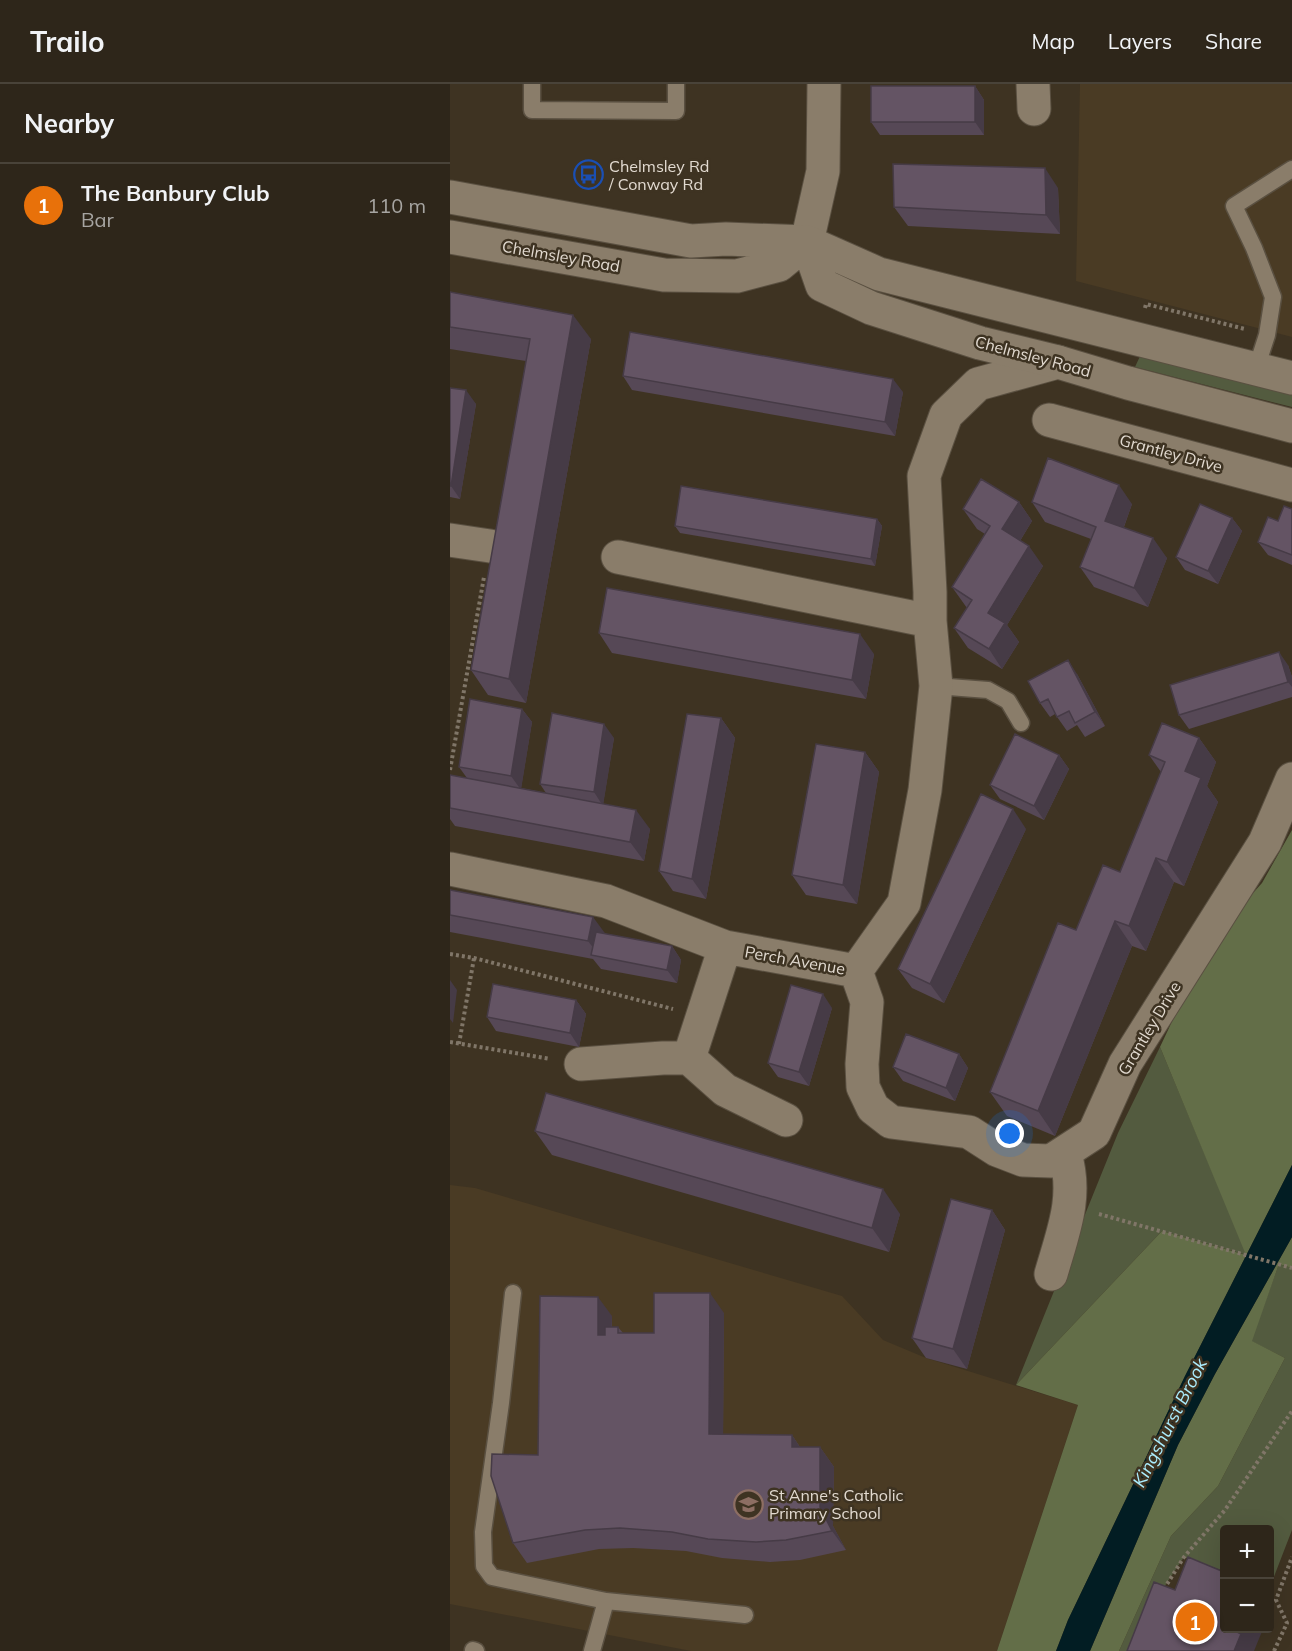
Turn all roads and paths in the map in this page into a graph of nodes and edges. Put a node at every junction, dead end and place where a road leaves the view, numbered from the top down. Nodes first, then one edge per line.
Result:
1 (532, 84) edge
2 (676, 84) edge
3 (824, 84) edge
4 (1292, 169) edge
5 (450, 197) edge
6 (450, 237) edge
7 (807, 242) junction
8 (1058, 362) junction
9 (1256, 369) junction
10 (1292, 378) edge
11 (1049, 420) dead end
12 (1292, 426) edge
13 (1292, 485) edge
14 (450, 540) edge
15 (490, 546) joint
16 (618, 557) dead end
17 (930, 621) junction
18 (936, 686) junction
19 (1021, 723) dead end
20 (450, 770) edge
21 (1292, 779) edge
22 (450, 868) edge
23 (725, 947) junction
24 (450, 954) edge
25 (474, 958) junction
26 (856, 970) junction
27 (704, 1017) junction
28 (450, 1042) edge
29 (459, 1044) junction
30 (690, 1058) junction
31 (581, 1064) joint
32 (786, 1120) dead end
33 (1065, 1154) junction
34 (1070, 1206) junction
35 (1292, 1268) edge
36 (1051, 1274) dead end
37 (513, 1293) dead end
38 (1292, 1411) edge
39 (1292, 1557) edge
40 (1162, 1594) edge
41 (606, 1601) junction
42 (745, 1615) dead end
43 (592, 1651) edge
44 (1274, 1651) edge

1 - 2 lane
3 - 7 street
4 - 9 lane
5 - 7 street
6 - 7 street, Chelmsley Road
7 - 8 street, Chelmsley Road
7 - 9 street
8 - 12 street, Chelmsley Road
8 - 17 street, Perch Avenue
9 - 10 street
11 - 13 street, Grantley Drive
14 - 15 street
15 - 20 path
16 - 17 street
17 - 18 street, Perch Avenue
18 - 19 lane
18 - 26 street, Perch Avenue
21 - 33 street, Grantley Drive
22 - 23 street, Perch Avenue
23 - 26 street, Perch Avenue
23 - 27 street
24 - 25 path
25 - 27 path
25 - 29 path
26 - 33 street, Grantley Drive
27 - 30 street
28 - 29 path
29 - 31 path
30 - 31 street
30 - 32 street
33 - 34 street
34 - 35 path
34 - 36 street
37 - 41 lane
38 - 40 path
39 - 44 path
41 - 42 lane
41 - 43 lane

